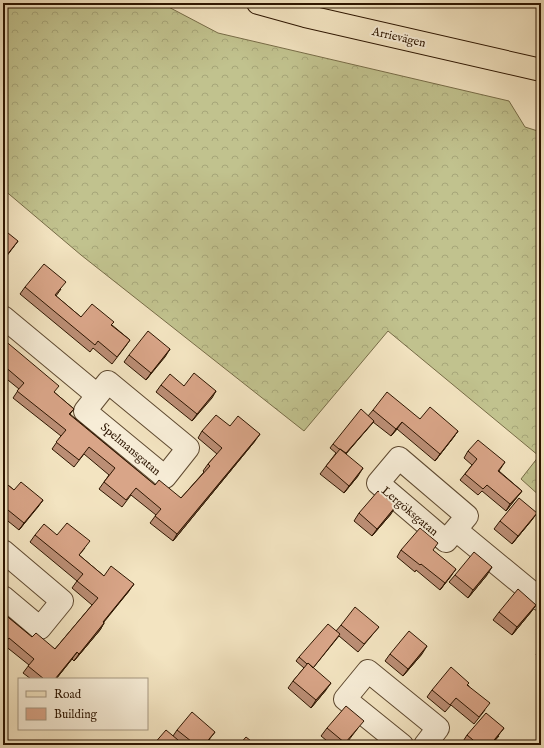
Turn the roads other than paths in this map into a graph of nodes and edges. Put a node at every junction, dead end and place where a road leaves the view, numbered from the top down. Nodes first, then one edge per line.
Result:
1 (258, 3) edge
2 (541, 70) edge
3 (3, 317) edge
4 (97, 395) junction
5 (456, 530) dead end
6 (3, 552) edge
7 (3, 597) edge
8 (541, 600) edge
9 (426, 744) edge
10 (402, 745) edge

1 - 2 main road, Arrievägen
3 - 4 street
4 - 4 street, Spelmansgatan
5 - 8 street, Lergöksgatan
6 - 7 street
9 - 10 street

